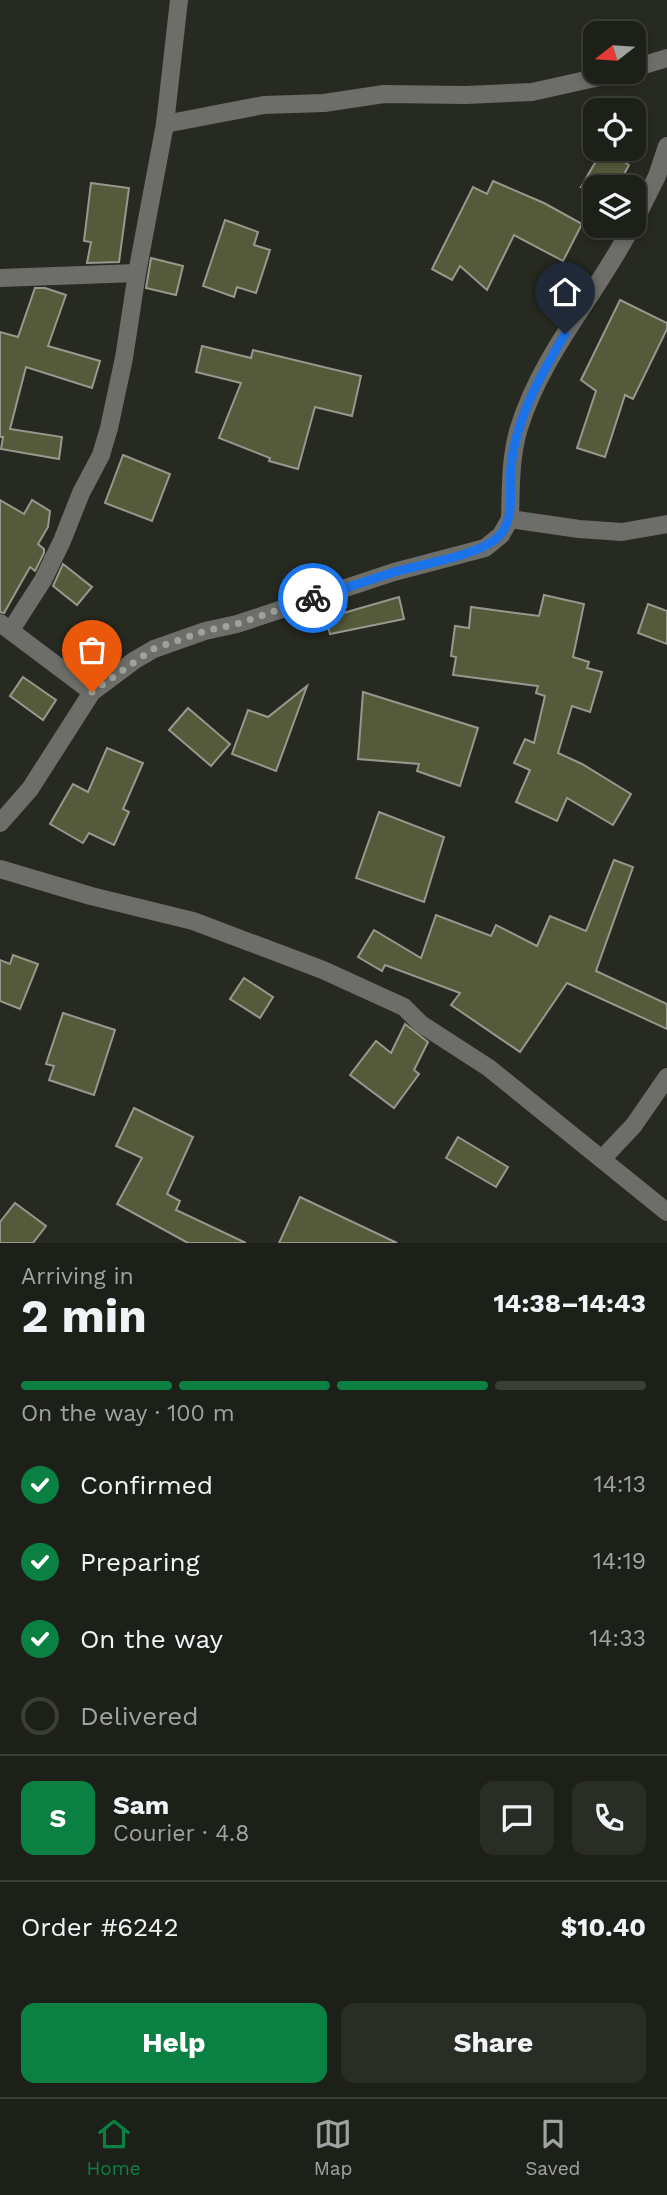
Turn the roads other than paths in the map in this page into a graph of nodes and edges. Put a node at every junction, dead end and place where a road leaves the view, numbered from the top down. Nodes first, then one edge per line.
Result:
1 (179, 0) edge
2 (667, 58) edge
3 (646, 64) edge
4 (583, 81) edge
5 (166, 124) junction
6 (667, 146) edge
7 (662, 174) edge
8 (646, 202) edge
9 (625, 238) edge
10 (137, 273) junction
11 (0, 278) edge
12 (510, 519) junction
13 (667, 524) edge
14 (6, 627) edge
15 (92, 692) junction
16 (0, 823) edge
17 (0, 869) edge
18 (667, 1077) edge
19 (602, 1159) junction
20 (667, 1212) edge

1 - 5 street
2 - 3 street
4 - 5 street
5 - 10 street
6 - 7 street
7 - 8 street
9 - 12 street
10 - 11 street
10 - 14 street
12 - 13 street
12 - 15 street
14 - 15 street
15 - 16 street
17 - 19 street
18 - 19 street
19 - 20 street

